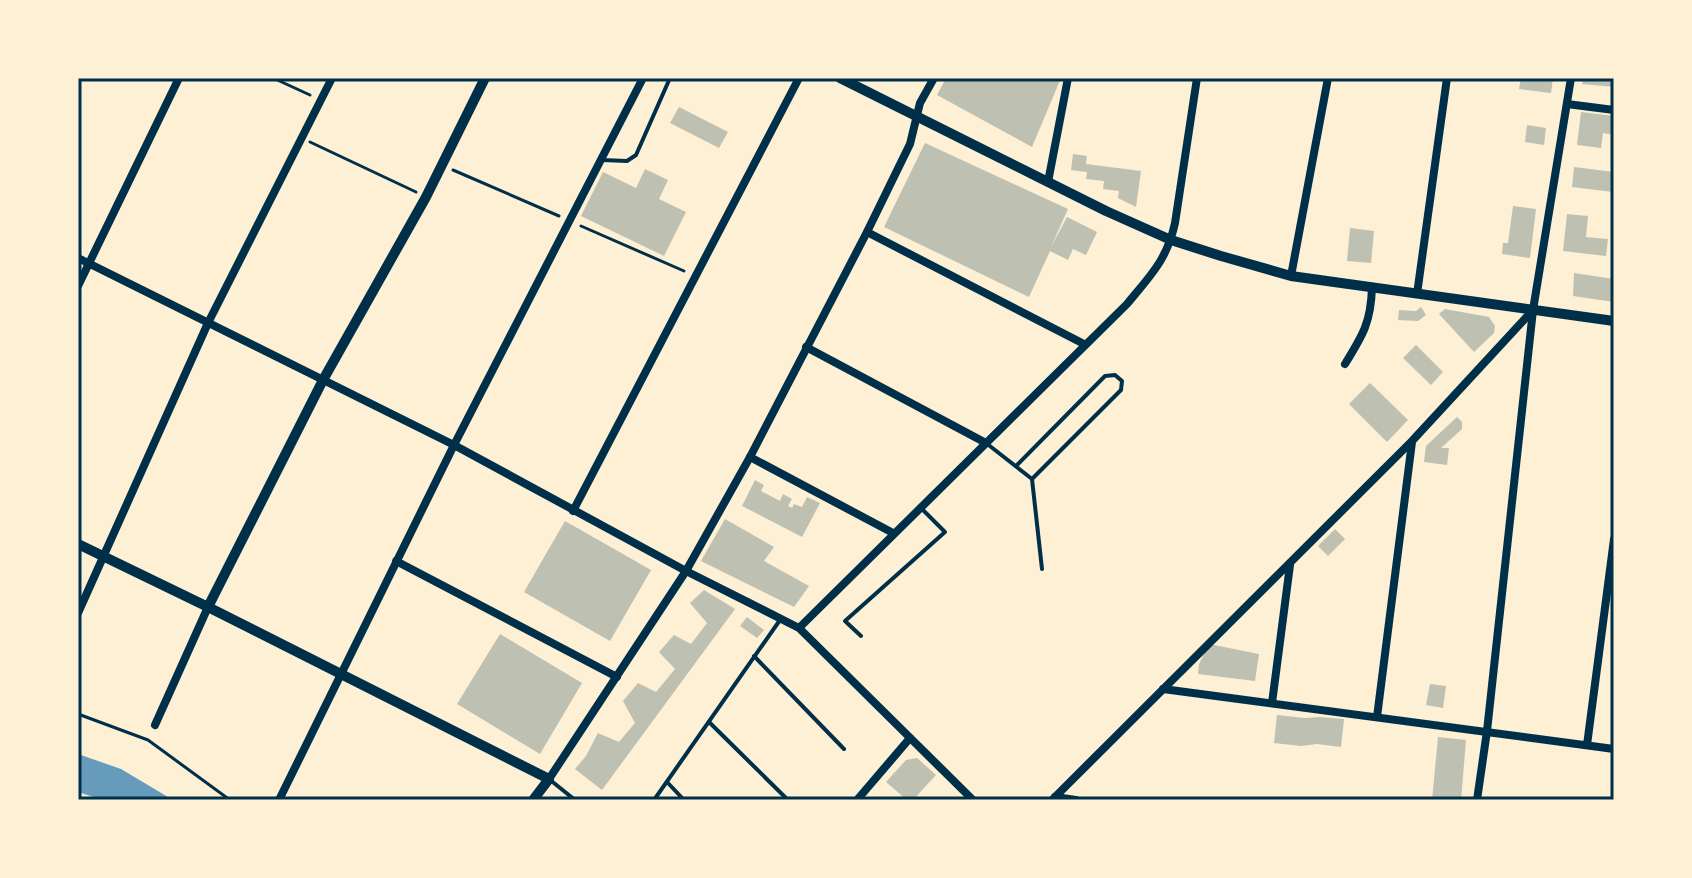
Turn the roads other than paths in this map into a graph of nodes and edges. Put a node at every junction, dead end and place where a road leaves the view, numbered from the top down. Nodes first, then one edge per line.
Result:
1 (179, 78) edge
2 (332, 78) edge
3 (485, 78) edge
4 (643, 78) edge
5 (670, 78) edge
6 (799, 78) edge
7 (840, 78) edge
8 (934, 78) edge
9 (1068, 78) edge
10 (1197, 78) edge
11 (1328, 78) edge
12 (1447, 78) edge
13 (1571, 78) edge
14 (1567, 104) junction
15 (1614, 110) edge
16 (916, 116) junction
17 (600, 160) junction
18 (1048, 182) junction
19 (867, 232) junction
20 (1171, 240) junction
21 (78, 258) edge
22 (88, 263) junction
23 (1291, 276) junction
24 (78, 286) edge
25 (1372, 287) junction
26 (1417, 294) junction
27 (1533, 310) junction
28 (1614, 321) edge
29 (208, 323) junction
30 (1084, 344) junction
31 (806, 347) junction
32 (1345, 364) dead end
33 (323, 380) junction
34 (1412, 441) junction
35 (986, 443) junction
36 (454, 445) junction
37 (750, 457) junction
38 (1016, 466) junction
39 (1032, 479) junction
40 (920, 507) junction
41 (573, 511) junction
42 (893, 533) junction
43 (1614, 539) edge
44 (78, 544) edge
45 (103, 557) junction
46 (396, 561) junction
47 (1290, 564) junction
48 (1042, 569) dead end
49 (686, 571) junction
50 (208, 607) junction
51 (78, 613) edge
52 (780, 620) junction
53 (799, 628) junction
54 (861, 636) dead end
55 (754, 656) junction
56 (342, 674) junction
57 (617, 677) junction
58 (1163, 689) junction
59 (1272, 703) junction
60 (1377, 717) junction
61 (709, 722) junction
62 (155, 725) dead end
63 (1487, 731) junction
64 (910, 738) junction
65 (1587, 745) junction
66 (844, 749) dead end
67 (1614, 749) edge
68 (549, 779) junction
69 (667, 782) junction
70 (1054, 798) edge
71 (279, 800) edge
72 (533, 800) edge
73 (575, 800) edge
74 (654, 800) edge
75 (684, 800) edge
76 (788, 800) edge
77 (857, 800) edge
78 (973, 800) edge
79 (1076, 800) edge
80 (1477, 800) edge

1 - 22 street
2 - 29 street
3 - 33 street
4 - 17 street
5 - 17 lane
6 - 41 street
7 - 16 street
8 - 16 street
9 - 18 street
10 - 20 street
11 - 23 street
12 - 26 street
13 - 14 street
14 - 15 street
14 - 27 street
16 - 18 street
16 - 19 street
17 - 36 street
18 - 20 street
19 - 30 street
19 - 31 street
20 - 23 street
20 - 30 street
21 - 22 street
22 - 24 street
22 - 29 street
23 - 25 street
25 - 26 street
25 - 32 street
26 - 27 street
27 - 28 street
27 - 34 street
27 - 63 street
29 - 33 street
29 - 45 street
30 - 35 street
31 - 35 street
31 - 37 street
33 - 36 street
33 - 50 street
34 - 47 street
34 - 60 street
35 - 38 lane
35 - 40 street
36 - 41 street
36 - 46 street
37 - 42 street
37 - 49 street
38 - 39 lane
38 - 39 lane
39 - 48 lane
40 - 42 street
40 - 54 lane
41 - 49 street
42 - 53 street
43 - 65 street
44 - 45 street
45 - 50 street
45 - 51 street
46 - 56 street
46 - 57 street
47 - 58 street
47 - 59 street
49 - 52 street
49 - 57 street
50 - 56 street
50 - 62 street
52 - 53 street
52 - 55 lane
53 - 64 street
55 - 61 lane
55 - 66 lane
56 - 68 street
56 - 71 street
57 - 68 street
58 - 59 street
58 - 70 street
59 - 60 street
60 - 63 street
61 - 69 lane
61 - 76 lane
63 - 65 street
63 - 80 street
64 - 77 street
64 - 78 street
65 - 67 street
68 - 72 street
68 - 73 lane
69 - 74 lane
69 - 75 lane
70 - 79 street

